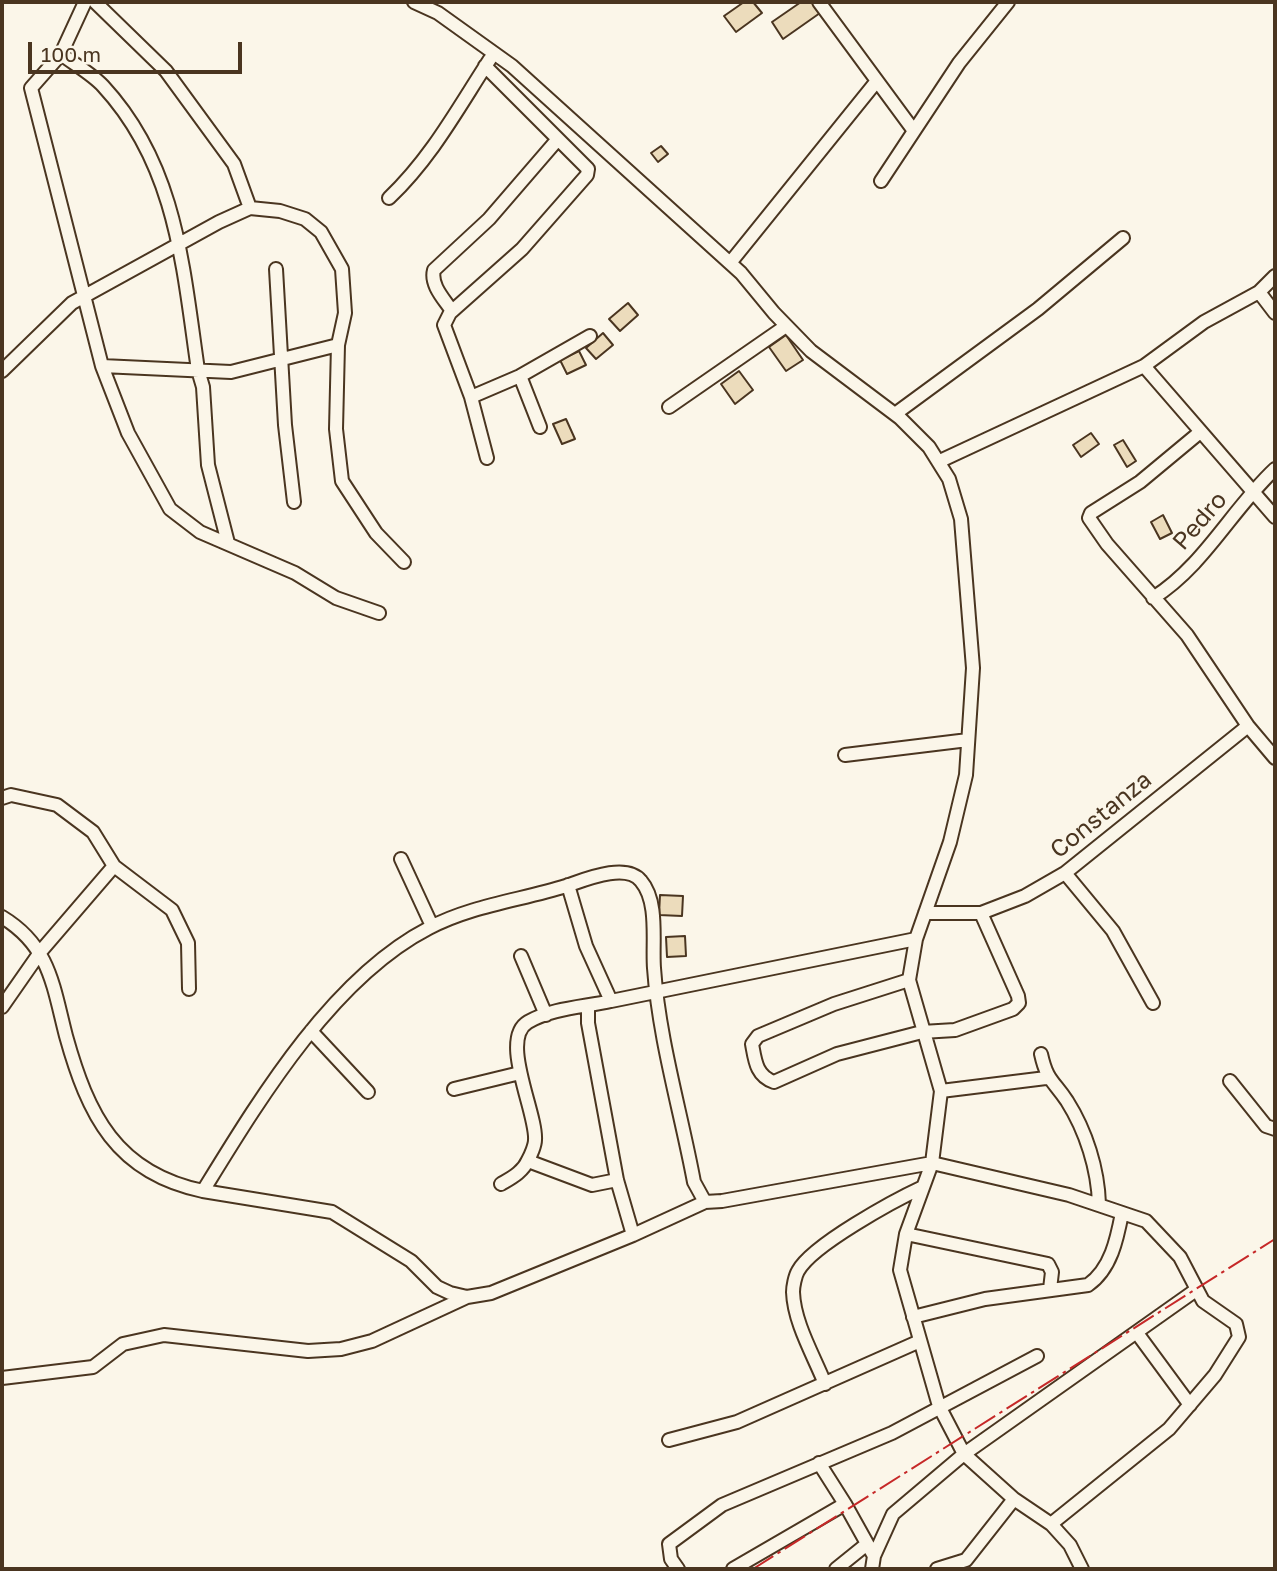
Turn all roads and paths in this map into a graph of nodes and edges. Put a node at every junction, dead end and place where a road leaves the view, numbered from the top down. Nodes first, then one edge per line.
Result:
1 (85, 2) edge
2 (95, 2) edge
3 (414, 2) edge
4 (819, 2) edge
5 (1007, 2) edge
6 (494, 52) junction
7 (61, 54) junction
8 (485, 66) junction
9 (876, 82) junction
10 (914, 131) junction
11 (558, 139) junction
12 (881, 181) dead end
13 (389, 198) dead end
14 (250, 208) junction
15 (1124, 238) dead end
16 (180, 244) junction
17 (730, 263) junction
18 (276, 269) dead end
19 (1275, 275) edge
20 (1259, 292) junction
21 (83, 296) junction
22 (452, 311) junction
23 (1275, 313) edge
24 (786, 326) junction
25 (590, 336) dead end
26 (338, 345) junction
27 (283, 359) junction
28 (102, 366) junction
29 (1144, 366) junction
30 (198, 370) junction
31 (2, 371) edge
32 (520, 376) junction
33 (471, 397) junction
34 (669, 407) dead end
35 (895, 414) junction
36 (540, 427) dead end
37 (1199, 433) junction
38 (487, 458) dead end
39 (940, 461) junction
40 (1275, 468) edge
41 (1250, 492) junction
42 (294, 502) dead end
43 (1275, 517) edge
44 (228, 543) junction
45 (404, 562) dead end
46 (1153, 598) junction
47 (379, 612) dead end
48 (1248, 726) junction
49 (968, 740) junction
50 (845, 755) dead end
51 (1275, 758) edge
52 (2, 798) edge
53 (401, 859) dead end
54 (114, 866) junction
55 (1065, 873) junction
56 (568, 885) junction
57 (925, 913) junction
58 (981, 913) junction
59 (2, 917) edge
60 (432, 926) junction
61 (916, 939) junction
62 (41, 951) junction
63 (521, 956) dead end
64 (909, 980) junction
65 (189, 989) dead end
66 (656, 992) junction
67 (611, 1001) junction
68 (1153, 1003) dead end
69 (588, 1006) junction
70 (2, 1007) edge
71 (546, 1015) junction
72 (311, 1031) junction
73 (922, 1032) junction
74 (1041, 1054) dead end
75 (520, 1073) junction
76 (1046, 1078) junction
77 (1230, 1081) dead end
78 (454, 1089) dead end
79 (941, 1091) junction
80 (368, 1092) dead end
81 (1275, 1129) edge
82 (528, 1161) junction
83 (932, 1163) junction
84 (617, 1181) junction
85 (501, 1184) dead end
86 (923, 1187) junction
87 (204, 1191) junction
88 (705, 1202) junction
89 (1099, 1204) junction
90 (1122, 1213) junction
91 (906, 1234) junction
92 (634, 1235) junction
93 (1051, 1289) junction
94 (1196, 1290) junction
95 (467, 1297) junction
96 (913, 1317) junction
97 (1137, 1333) junction
98 (920, 1341) junction
99 (1037, 1356) dead end
100 (2, 1378) edge
101 (825, 1384) junction
102 (1190, 1405) junction
103 (939, 1406) junction
104 (669, 1440) dead end
105 (964, 1454) junction
106 (819, 1464) junction
107 (1014, 1499) junction
108 (845, 1504) junction
109 (1051, 1524) junction
110 (871, 1556) edge
111 (966, 1565) edge
112 (678, 1569) edge
113 (733, 1569) edge
114 (836, 1569) edge
115 (937, 1569) edge
116 (1082, 1569) edge

1 - 7 street
2 - 14 street
3 - 6 street
4 - 9 street
5 - 10 street
6 - 8 street
6 - 17 street
7 - 16 street
7 - 21 street
8 - 11 street
8 - 13 street
9 - 10 street
9 - 17 street
10 - 12 street
11 - 22 street
11 - 22 street
14 - 16 street
14 - 26 street
15 - 35 street
16 - 21 street
16 - 30 street
17 - 24 street
18 - 27 street
19 - 20 street
20 - 23 street
20 - 29 street
21 - 28 street
21 - 31 street
22 - 33 street
24 - 34 street
24 - 35 street
25 - 32 street
26 - 27 street
26 - 45 street
27 - 30 street
27 - 42 street
28 - 30 street
28 - 44 street
29 - 37 street
29 - 39 street
30 - 44 street
32 - 33 street
32 - 36 street
33 - 38 street
35 - 39 street
37 - 41 street
37 - 46 street
39 - 49 street
40 - 41 street, Pedro
41 - 43 street
41 - 46 street, Pedro
44 - 47 street
46 - 48 street
48 - 51 street
48 - 55 street, Constanza
49 - 50 street
49 - 57 street
52 - 54 street
53 - 60 street
54 - 62 street
54 - 65 street
55 - 58 street, Constanza
55 - 68 street
56 - 60 street
56 - 66 street
56 - 67 street
57 - 58 street, Constanza
57 - 61 street
58 - 73 street
59 - 62 street
60 - 72 street
61 - 64 street
61 - 66 street
62 - 70 street
62 - 87 street
63 - 71 street
64 - 73 street
64 - 73 street
66 - 67 street
66 - 88 street
67 - 69 street
69 - 71 street
69 - 84 street
71 - 75 street
72 - 80 street
72 - 87 street
73 - 79 street
74 - 76 street
75 - 78 street
75 - 82 street
76 - 79 street
76 - 89 street
77 - 81 street
79 - 83 street
82 - 84 street
82 - 85 street
83 - 86 street
83 - 88 street
83 - 89 street
84 - 92 street
86 - 91 street
86 - 101 street
87 - 95 street
88 - 92 street
89 - 90 street
90 - 93 street
90 - 94 street
91 - 93 street
91 - 96 street
92 - 95 street
93 - 96 street
94 - 97 street
94 - 102 street
95 - 100 street
96 - 98 street
97 - 102 street
97 - 105 street
98 - 101 street
98 - 103 street
99 - 103 street
101 - 104 street
102 - 109 street
103 - 105 street
103 - 106 street
105 - 107 street
105 - 110 street
106 - 108 street
106 - 112 street
107 - 109 street
107 - 111 street
108 - 110 street
108 - 113 street
109 - 116 street
110 - 114 street
111 - 115 street

